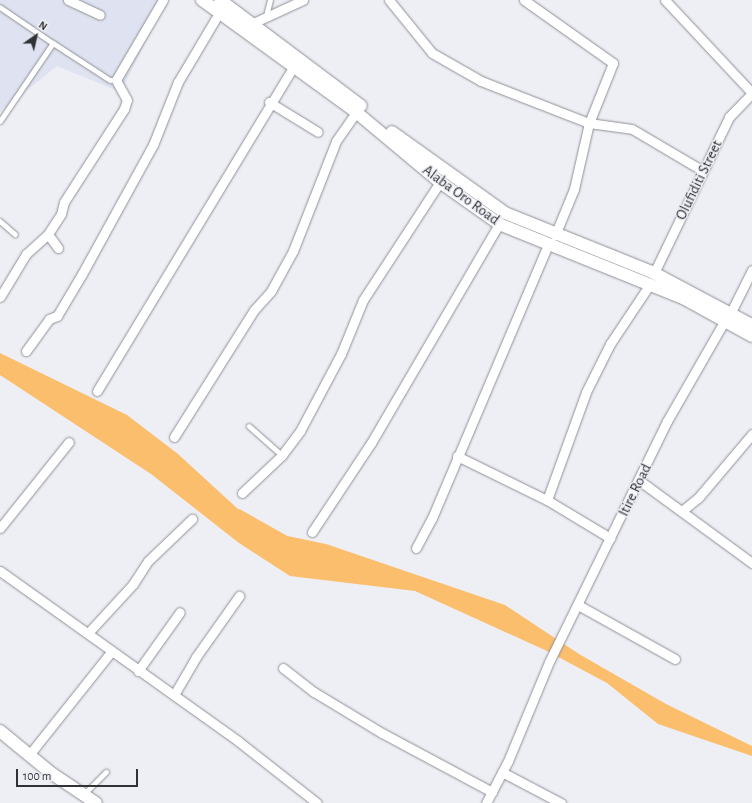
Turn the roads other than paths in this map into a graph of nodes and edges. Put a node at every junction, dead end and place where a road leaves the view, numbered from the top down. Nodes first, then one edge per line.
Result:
1 (68, 0) edge
2 (163, 0) edge
3 (202, 0) edge
4 (220, 0) edge
5 (270, 0) edge
6 (303, 0) edge
7 (389, 0) edge
8 (524, 0) edge
9 (666, 0) edge
10 (0, 7) edge
11 (219, 13) junction
12 (100, 15) dead end
13 (265, 20) junction
14 (253, 23) junction
15 (53, 43) junction
16 (294, 66) junction
17 (116, 80) junction
18 (752, 93) edge
19 (269, 102) junction
20 (356, 112) junction
21 (0, 120) edge
22 (589, 123) junction
23 (318, 132) dead end
24 (703, 171) junction
25 (440, 182) junction
26 (0, 221) edge
27 (499, 224) junction
28 (15, 234) dead end
29 (48, 234) junction
30 (552, 240) junction
31 (58, 248) dead end
32 (752, 270) edge
33 (652, 278) junction
34 (0, 297) edge
35 (728, 316) junction
36 (752, 325) edge
37 (752, 336) edge
38 (26, 351) dead end
39 (97, 391) dead end
40 (249, 426) dead end
41 (752, 434) edge
42 (174, 437) dead end
43 (69, 442) dead end
44 (282, 455) junction
45 (457, 456) junction
46 (640, 481) junction
47 (242, 493) dead end
48 (547, 500) junction
49 (683, 510) junction
50 (192, 519) dead end
51 (0, 528) edge
52 (312, 532) dead end
53 (610, 538) junction
54 (416, 548) dead end
55 (752, 563) edge
56 (0, 571) edge
57 (239, 596) dead end
58 (578, 605) junction
59 (180, 612) dead end
60 (88, 633) junction
61 (111, 652) junction
62 (675, 658) dead end
63 (283, 668) dead end
64 (138, 671) junction
65 (174, 695) junction
66 (0, 731) edge
67 (29, 756) junction
68 (106, 772) dead end
69 (502, 772) junction
70 (492, 792) junction
71 (83, 795) junction
72 (96, 803) edge
73 (317, 803) edge
74 (486, 803) edge
75 (561, 803) edge

1 - 12 street
2 - 17 street
3 - 11 main road, Alaba Oro Road
4 - 14 main road, Alaba Oro Road
5 - 13 lane
6 - 13 street
7 - 22 street
8 - 22 street
9 - 18 street
10 - 15 lane
11 - 16 main road, Alaba Oro Road
11 - 38 street
13 - 14 street
14 - 30 main road, Alaba Oro Road
15 - 17 lane
15 - 21 lane
16 - 19 street
16 - 20 main road, Alaba Oro Road
17 - 29 street
18 - 24 street, Olufiditi Street
19 - 23 street
19 - 39 street
20 - 25 main road, Alaba Oro Road
20 - 42 street
22 - 24 street
22 - 30 street
24 - 33 street, Olufiditi Street
25 - 27 main road, Alaba Oro Road
25 - 44 street
26 - 28 lane
27 - 30 main road, Alaba Oro Road
27 - 52 street
29 - 31 street
29 - 34 street
30 - 33 main road, Alaba Oro Road
30 - 45 street
32 - 35 street, Itire Road
33 - 35 main road, Alaba Oro Road
33 - 48 street, Olufiditi Street
35 - 36 main road, Alaba Oro Road
35 - 37 main road, Alaba Oro Road
35 - 46 street, Itire Road
40 - 44 lane
41 - 49 street
43 - 51 street
44 - 47 street
45 - 48 street
45 - 54 street
46 - 49 street
46 - 53 street, Itire Road
48 - 53 street
49 - 55 street
50 - 60 street
53 - 58 street, Itire Road
56 - 60 street
57 - 65 street
58 - 62 street
58 - 69 street, Itire Road
59 - 64 street
60 - 61 street
61 - 64 street
61 - 67 street
63 - 70 street
64 - 65 street
65 - 73 street
66 - 67 main road
67 - 71 main road
68 - 71 lane
69 - 70 street, Itire Road
69 - 75 street
70 - 74 street, Itire Road
71 - 72 main road

